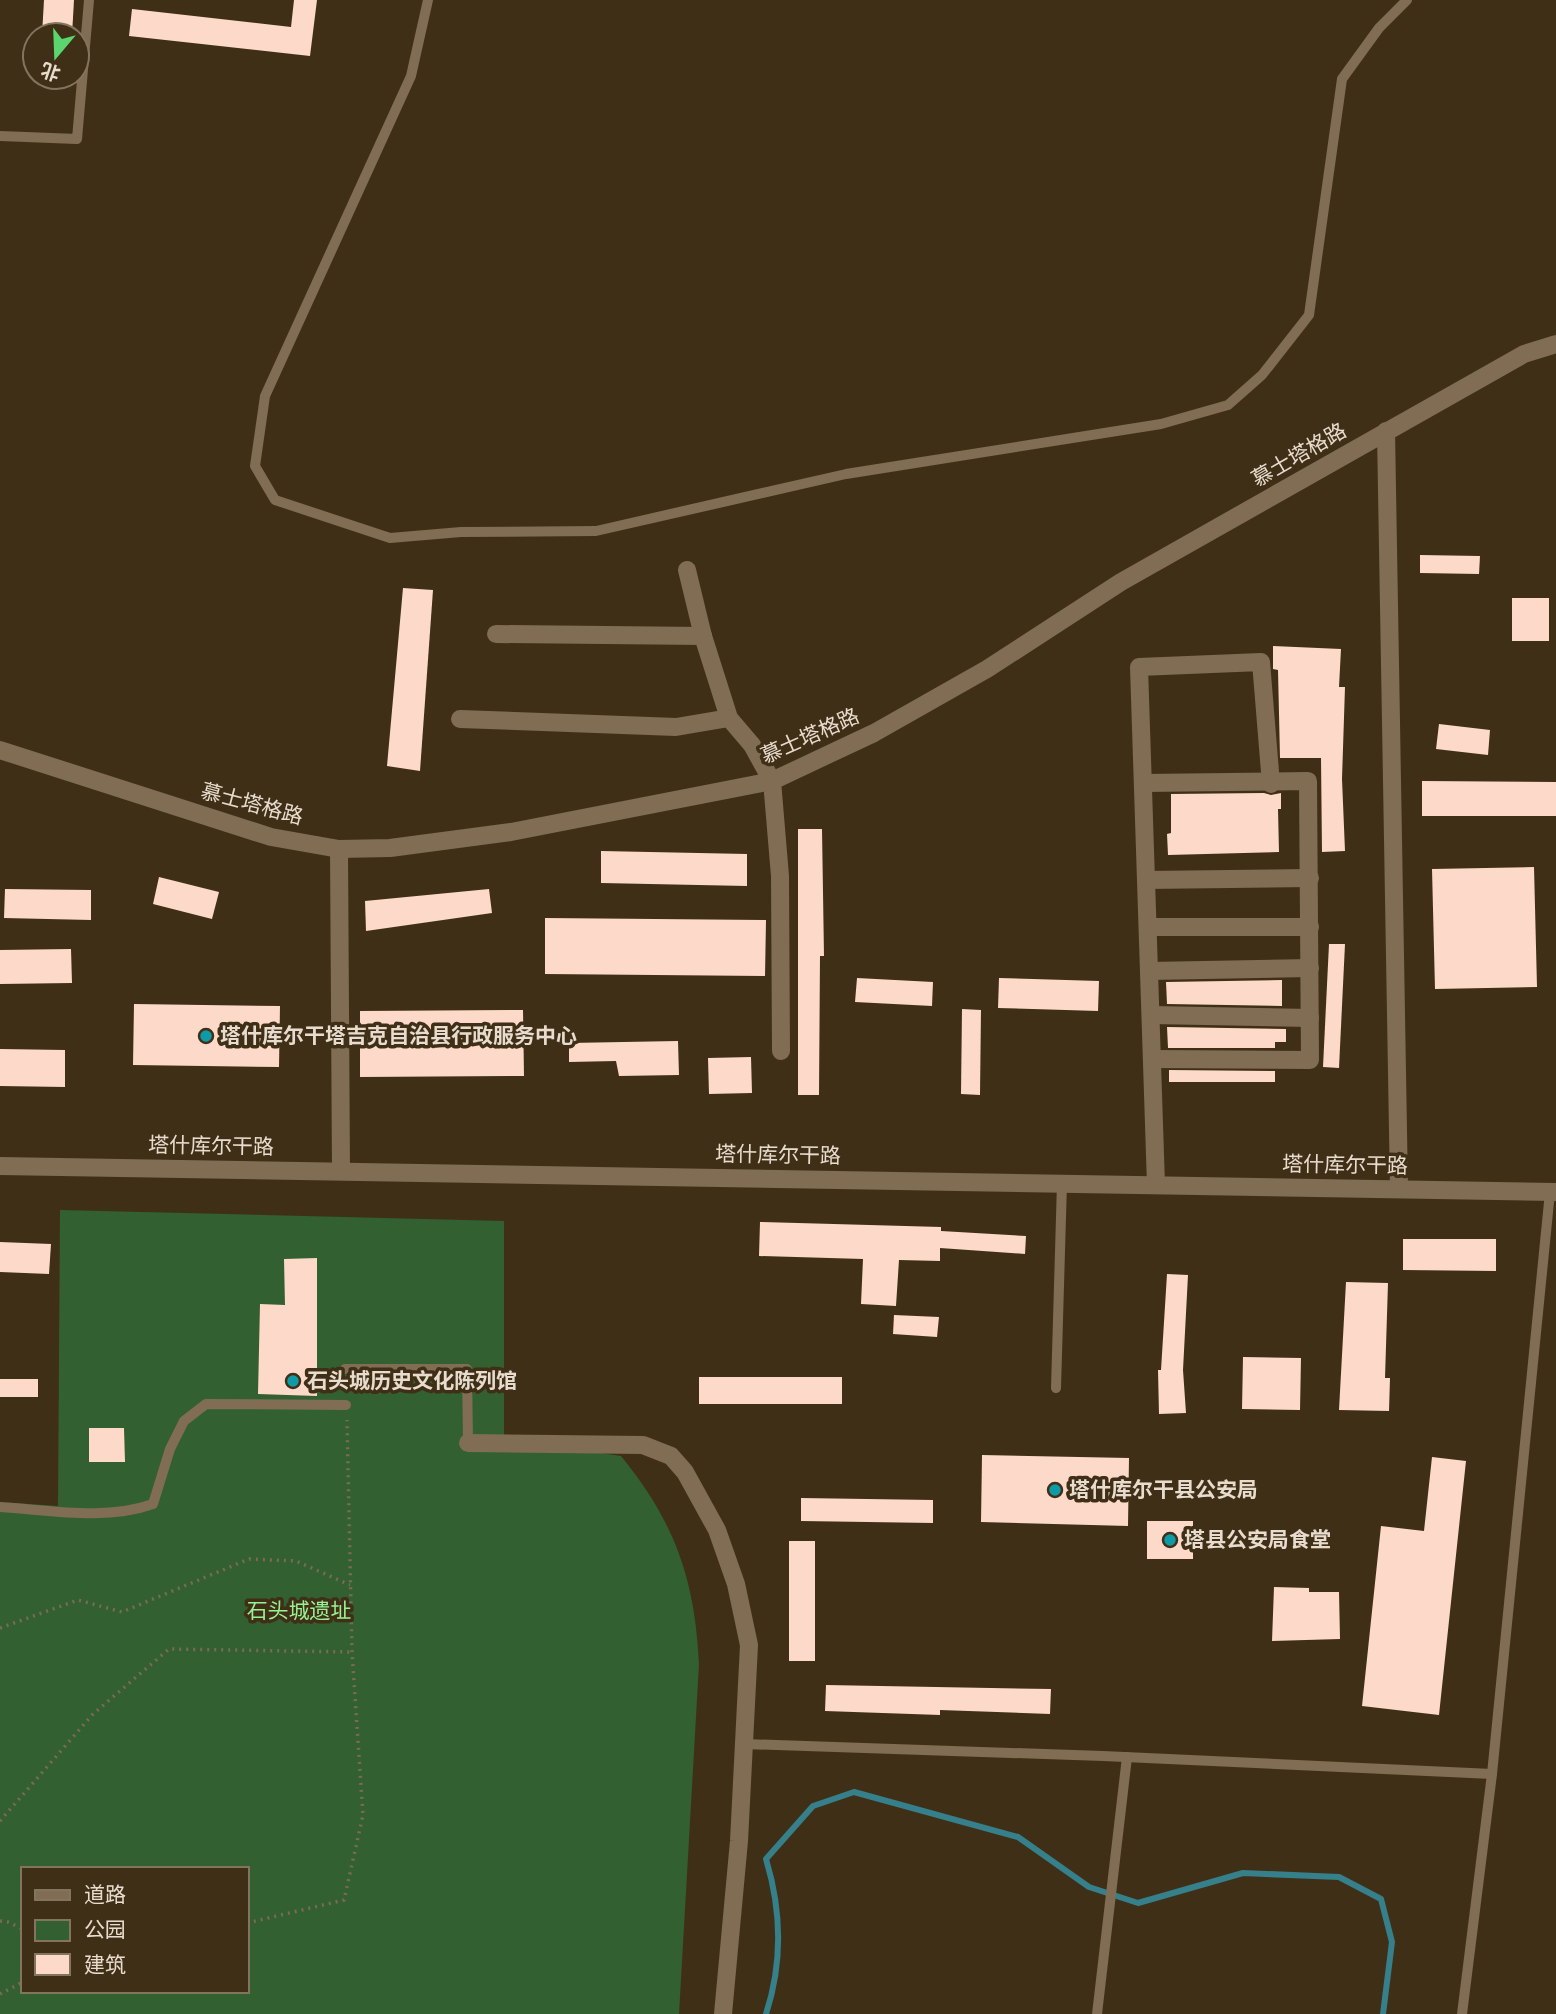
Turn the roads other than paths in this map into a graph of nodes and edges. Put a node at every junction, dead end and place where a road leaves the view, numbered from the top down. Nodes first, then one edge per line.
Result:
1 (89, 0) edge
2 (428, 0) edge
3 (1407, 0) edge
4 (0, 136) edge
5 (1556, 344) edge
6 (1387, 431) junction
7 (687, 570) dead end
8 (496, 634) dead end
9 (702, 636) junction
10 (729, 718) junction
11 (460, 719) dead end
12 (0, 750) edge
13 (772, 781) junction
14 (1143, 783) junction
15 (1271, 784) junction
16 (339, 849) junction
17 (1311, 878) junction
18 (1146, 880) junction
19 (1148, 927) junction
20 (1310, 927) junction
21 (1310, 968) junction
22 (1149, 971) junction
23 (1151, 1015) junction
24 (1310, 1018) junction
25 (782, 1051) dead end
26 (1152, 1059) junction
27 (0, 1166) edge
28 (341, 1171) junction
29 (1062, 1183) junction
30 (1156, 1185) junction
31 (1399, 1189) junction
32 (1553, 1192) edge
33 (345, 1369) dead end
34 (1055, 1388) dead end
35 (346, 1405) road end
36 (468, 1443) joint
37 (0, 1507) edge
38 (744, 1744) junction
39 (1127, 1757) junction
40 (1492, 1774) junction
41 (723, 2014) edge
42 (1097, 2014) edge
43 (1462, 2014) edge

1 - 4 lane
2 - 3 lane
5 - 6 street, 慕士塔格路
6 - 13 street, 慕士塔格路
6 - 31 street
7 - 9 street
8 - 9 street
9 - 10 street
10 - 11 street
10 - 13 street
12 - 16 street, 慕士塔格路
13 - 16 street, 慕士塔格路
13 - 25 street
14 - 15 street
14 - 15 street
14 - 18 street
15 - 17 street
16 - 28 street
17 - 18 street
17 - 20 street
18 - 19 street
19 - 20 street
19 - 22 street
20 - 21 street
21 - 22 street
21 - 24 street
22 - 23 street
23 - 24 street
23 - 26 street
24 - 26 street
26 - 30 street
27 - 28 street, 塔什库尔干路
28 - 29 street, 塔什库尔干路
29 - 30 street, 塔什库尔干路
29 - 34 lane
30 - 31 street, 塔什库尔干路
31 - 32 street, 塔什库尔干路
32 - 40 lane
33 - 36 lane
35 - 37 lane
36 - 38 street
38 - 39 lane
38 - 41 street
39 - 40 lane
39 - 42 lane
40 - 43 lane

